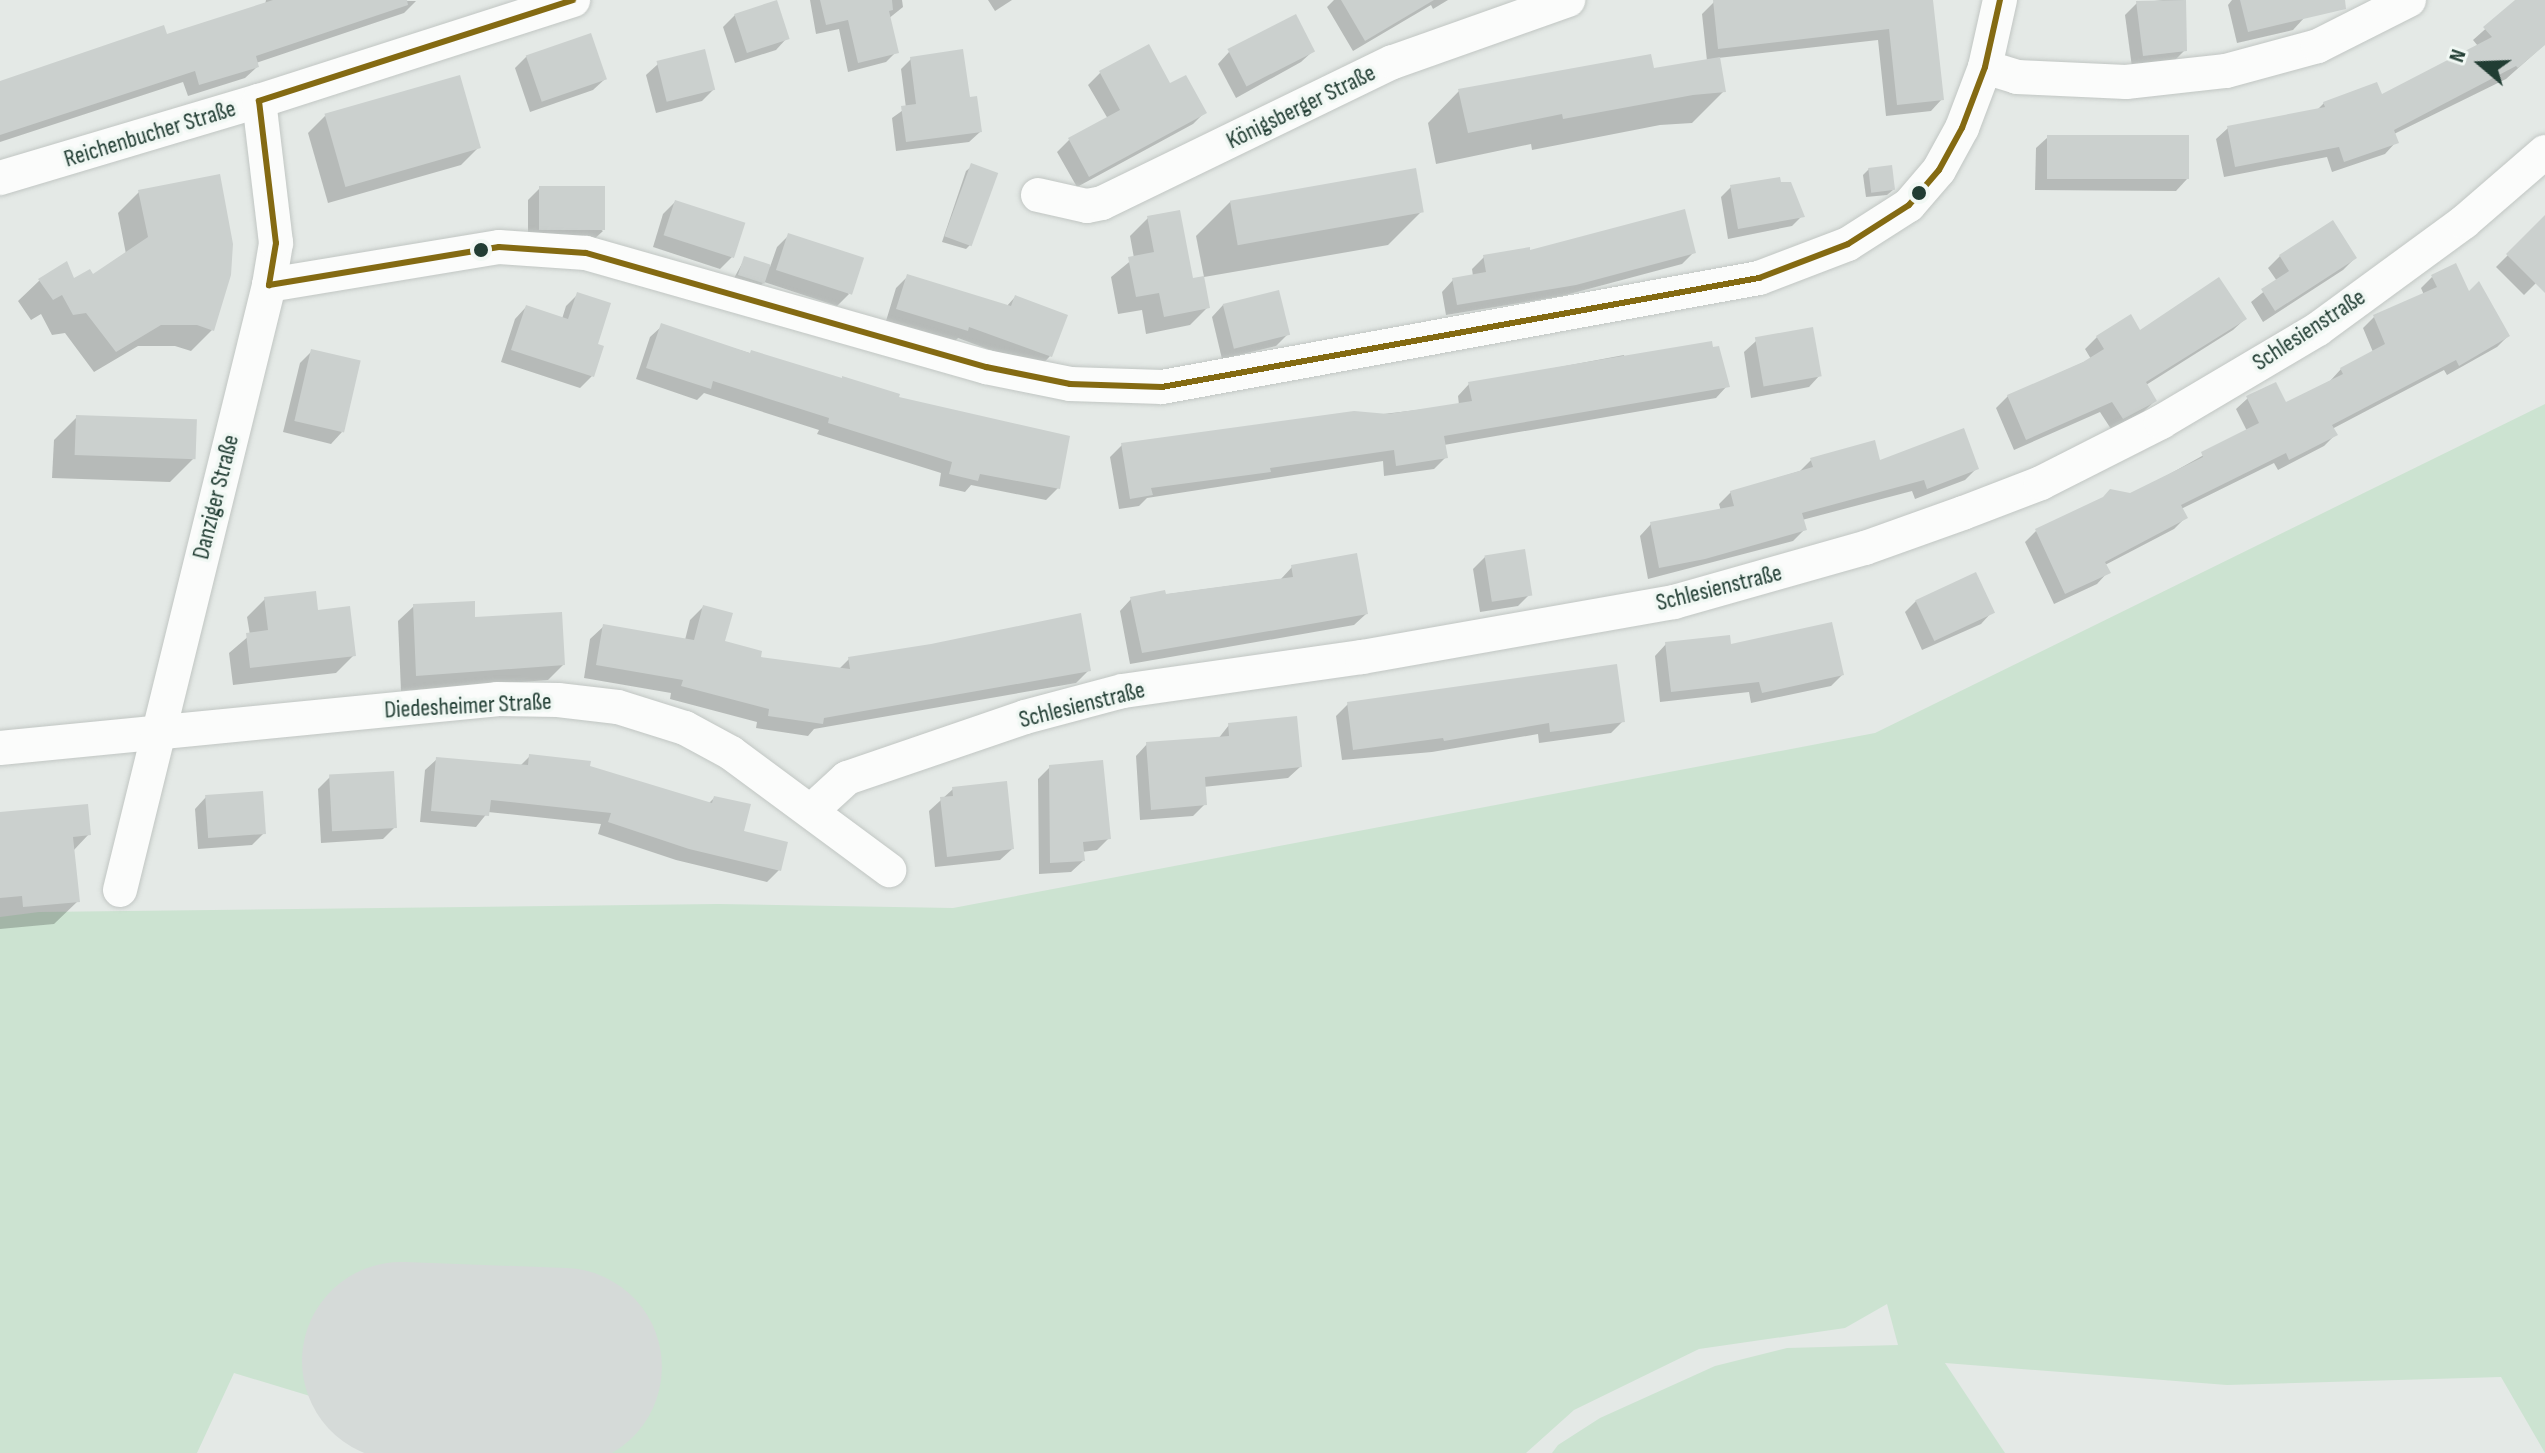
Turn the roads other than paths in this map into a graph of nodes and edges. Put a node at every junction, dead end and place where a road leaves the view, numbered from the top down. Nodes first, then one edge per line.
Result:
1 (573, 0) edge
2 (2000, 0) edge
3 (2409, 0) edge
4 (1550, 3) edge
5 (1985, 67) junction
6 (259, 101) junction
7 (2545, 152) edge
8 (0, 178) edge
9 (1038, 195) dead end
10 (269, 285) junction
11 (159, 734) junction
12 (0, 748) edge
13 (811, 811) junction
14 (889, 870) dead end
15 (120, 890) dead end

1 - 6 street, Reichenbucher Straße
2 - 5 street
3 - 5 street
4 - 9 street, Königsberger Straße
5 - 10 street
6 - 8 street, Reichenbucher Straße
6 - 10 street, Danziger Straße
7 - 13 street, Schlesienstraße
10 - 11 street, Danziger Straße
11 - 12 street, Diedesheimer Straße
11 - 13 street, Diedesheimer Straße
11 - 15 street, Danziger Straße
13 - 14 street, Diedesheimer Straße

